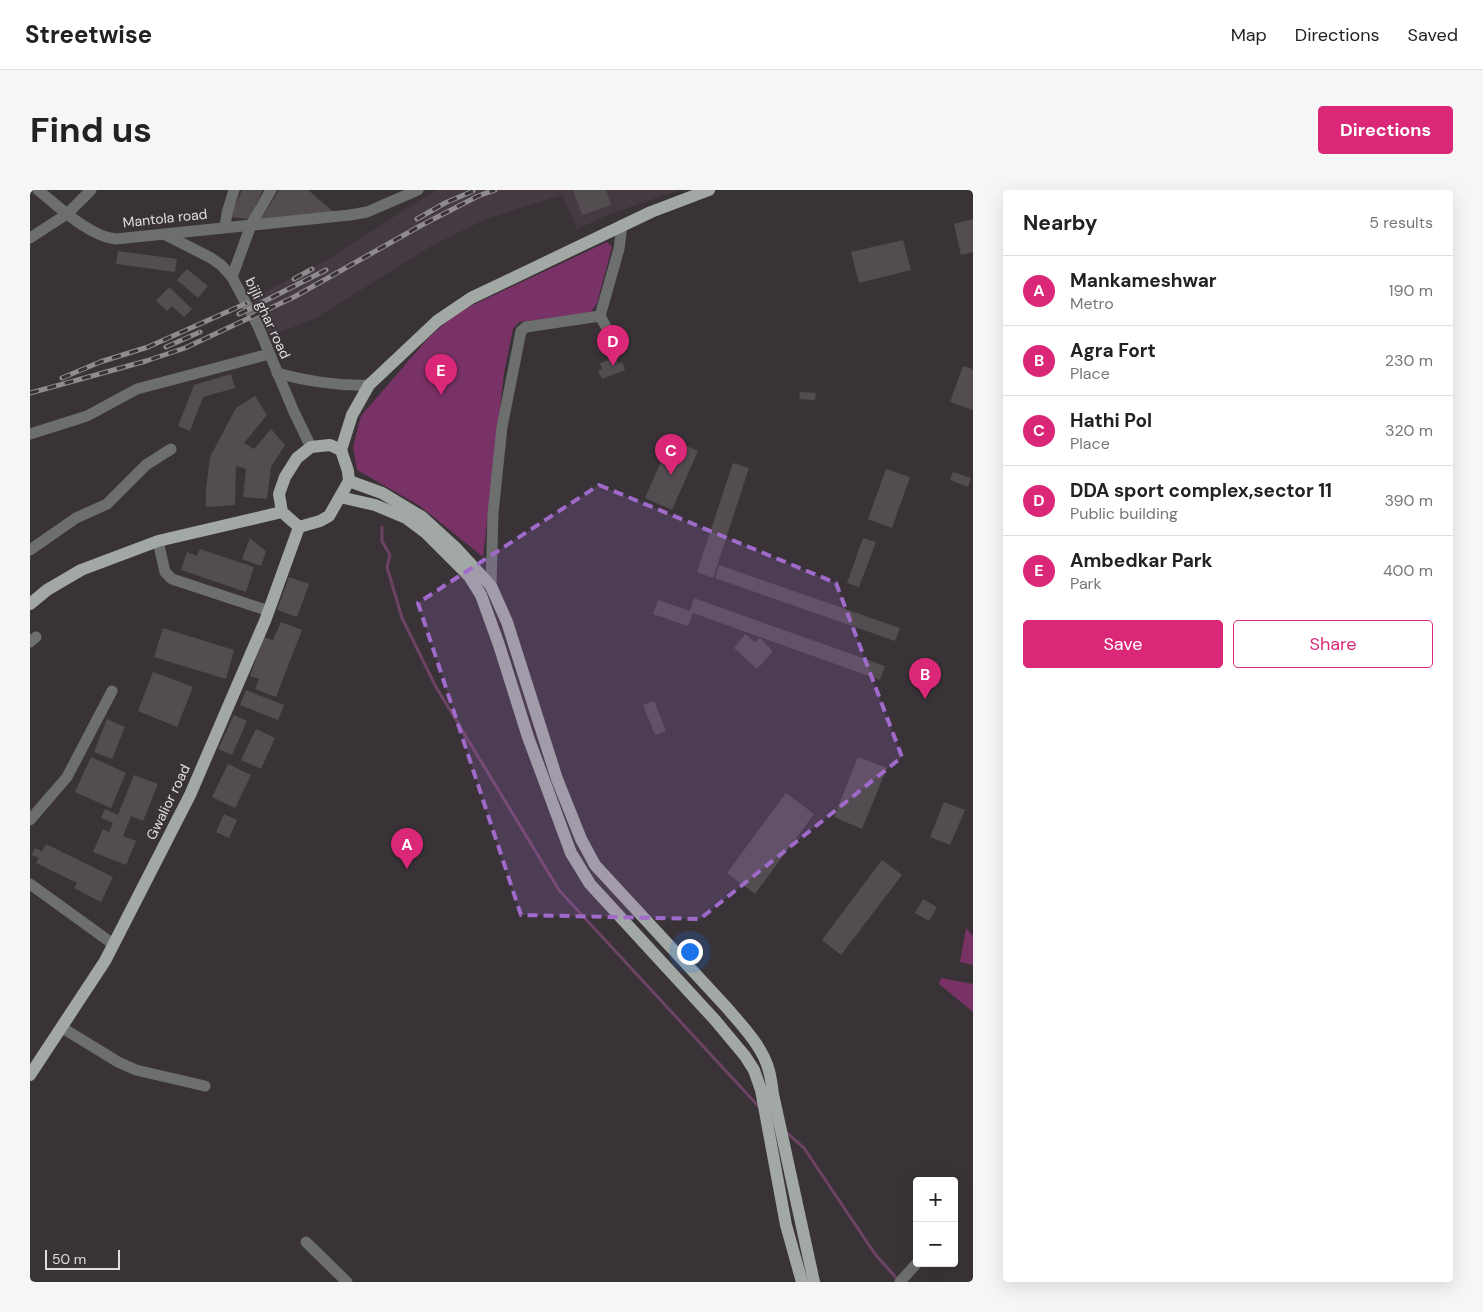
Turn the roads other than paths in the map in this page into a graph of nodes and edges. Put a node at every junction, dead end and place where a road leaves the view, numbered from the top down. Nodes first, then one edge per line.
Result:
1 (38, 190) edge
2 (91, 190) edge
3 (234, 190) edge
4 (271, 190) edge
5 (418, 190) edge
6 (709, 190) edge
7 (68, 214) junction
8 (251, 225) junction
9 (622, 225) junction
10 (225, 227) junction
11 (164, 234) junction
12 (30, 238) edge
13 (232, 277) junction
14 (600, 316) junction
15 (610, 352) dead end
16 (269, 354) junction
17 (277, 373) junction
18 (369, 385) junction
19 (30, 434) edge
20 (311, 447) junction
21 (171, 449) dead end
22 (341, 450) junction
23 (349, 481) junction
24 (340, 497) junction
25 (282, 512) junction
26 (299, 526) junction
27 (158, 541) junction
28 (30, 550) edge
29 (491, 586) junction
30 (30, 604) edge
31 (269, 611) junction
32 (112, 691) dead end
33 (30, 820) edge
34 (588, 854) junction
35 (575, 860) junction
36 (30, 884) edge
37 (113, 944) junction
38 (728, 1009) junction
39 (715, 1020) junction
40 (61, 1027) junction
41 (30, 1075) edge
42 (205, 1086) dead end
43 (767, 1092) junction
44 (777, 1143) junction
45 (795, 1197) junction
46 (782, 1199) junction
47 (306, 1242) dead end
48 (913, 1267) edge
49 (347, 1282) edge
50 (802, 1282) edge
51 (814, 1282) edge
52 (900, 1282) edge

1 - 7 street, Mantola road
2 - 7 street
3 - 10 street
4 - 8 street
5 - 8 street, Mantola road
6 - 9 main road
7 - 11 street, Mantola road
7 - 12 street
8 - 10 street, Mantola road
8 - 13 street
9 - 14 street
9 - 18 main road
10 - 11 street, Mantola road
11 - 13 street, bijli ghar road
13 - 16 street, bijli ghar road
14 - 15 street
14 - 29 street
16 - 17 street, bijli ghar road
16 - 19 street
17 - 18 street
17 - 20 street, bijli ghar road
18 - 22 main road
20 - 22 main road
20 - 25 main road
21 - 28 street
22 - 23 main road
23 - 24 main road
23 - 29 main road
24 - 26 main road
24 - 35 main road
25 - 26 main road
25 - 27 main road
26 - 31 main road, Gwalior road
27 - 30 main road
27 - 31 street
29 - 34 main road
31 - 37 main road, Gwalior road
32 - 33 street
34 - 35 main road
34 - 38 main road
35 - 39 main road
36 - 37 street
37 - 40 main road, Gwalior road
38 - 39 main road
38 - 43 main road
39 - 43 main road
40 - 41 main road, Gwalior road
40 - 42 street
43 - 44 main road
44 - 45 main road
44 - 46 main road
45 - 46 main road
45 - 51 main road
46 - 50 main road
47 - 49 street
48 - 52 street

